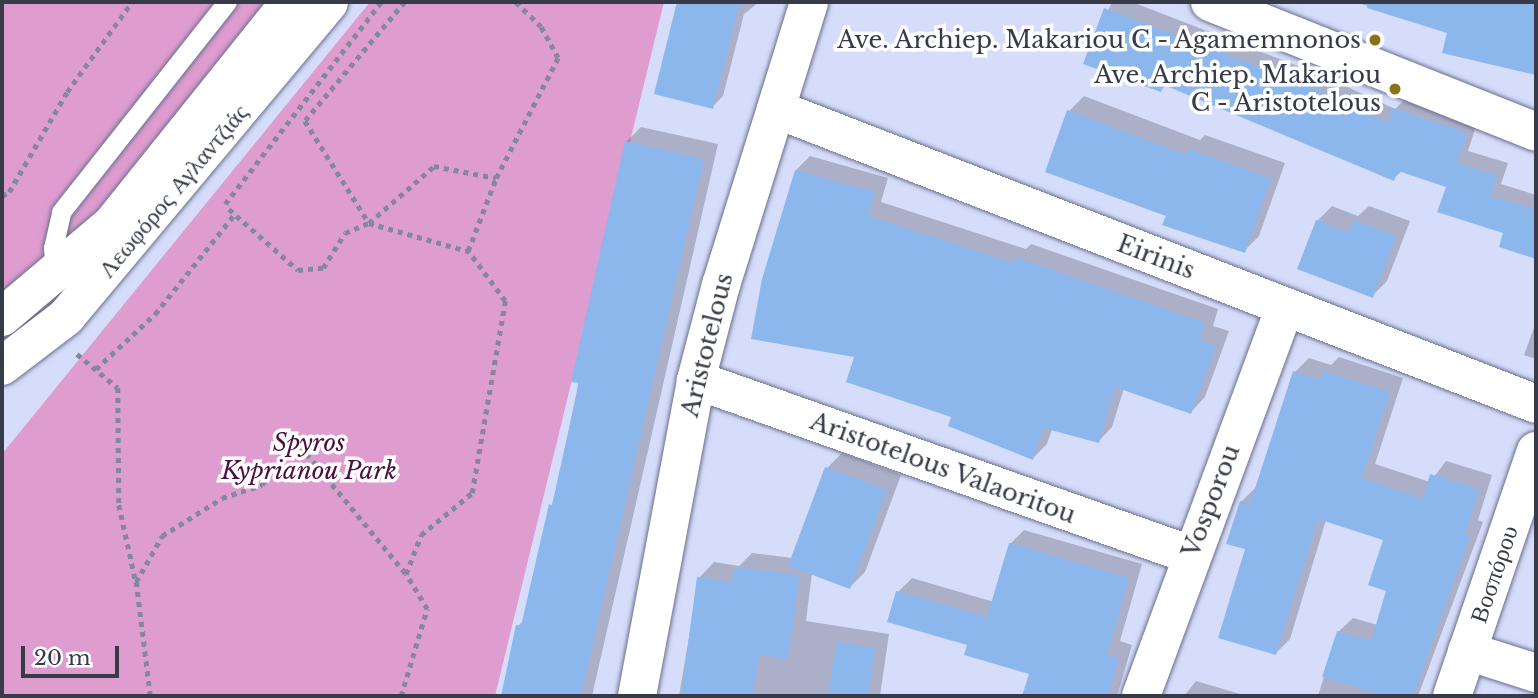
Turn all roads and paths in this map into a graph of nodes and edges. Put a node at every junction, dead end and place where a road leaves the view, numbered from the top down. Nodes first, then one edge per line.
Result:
1 (132, 2) edge
2 (227, 2) edge
3 (290, 2) edge
4 (329, 2) edge
5 (381, 2) edge
6 (405, 2) edge
7 (515, 2) edge
8 (809, 2) edge
9 (1210, 2) edge
10 (776, 109) junction
11 (1536, 132) edge
12 (496, 178) junction
13 (2, 196) edge
14 (225, 204) dead end
15 (229, 209) dead end
16 (234, 215) junction
17 (369, 223) junction
18 (468, 251) junction
19 (56, 275) junction
20 (1285, 306) junction
21 (2, 317) edge
22 (77, 353) dead end
23 (2, 366) edge
24 (96, 369) junction
25 (696, 380) junction
26 (1536, 404) edge
27 (1536, 451) edge
28 (1191, 555) junction
29 (406, 574) junction
30 (136, 582) junction
31 (1467, 651) junction
32 (1536, 673) edge
33 (149, 696) edge
34 (401, 696) edge
35 (637, 696) edge
36 (1141, 696) edge
37 (1452, 696) edge

1 - 13 path
2 - 19 lane
3 - 19 street, Λεωφόρος Αγλαντζιάς
4 - 23 street, Λεωφόρος Αγλαντζιάς
5 - 14 path
6 - 17 path
7 - 12 path
8 - 10 street, Aristotelous
9 - 11 street
10 - 20 street, Eirinis
10 - 25 street, Aristotelous
12 - 17 path
12 - 18 path
15 - 16 path
16 - 17 path
16 - 24 path
17 - 18 path
18 - 29 path
19 - 21 street, Λεωφόρος Αγλαντζιάς
20 - 26 street, Eirinis
20 - 28 street, Vosporou
22 - 24 path
24 - 30 path
25 - 28 street, Aristotelous Valaoritou
25 - 35 street, Aristotelous
27 - 31 street, Βοσπόρου
28 - 36 street, Vosporou
29 - 30 path
29 - 34 path
30 - 33 path
31 - 32 street
31 - 37 street, Βοσπόρου

